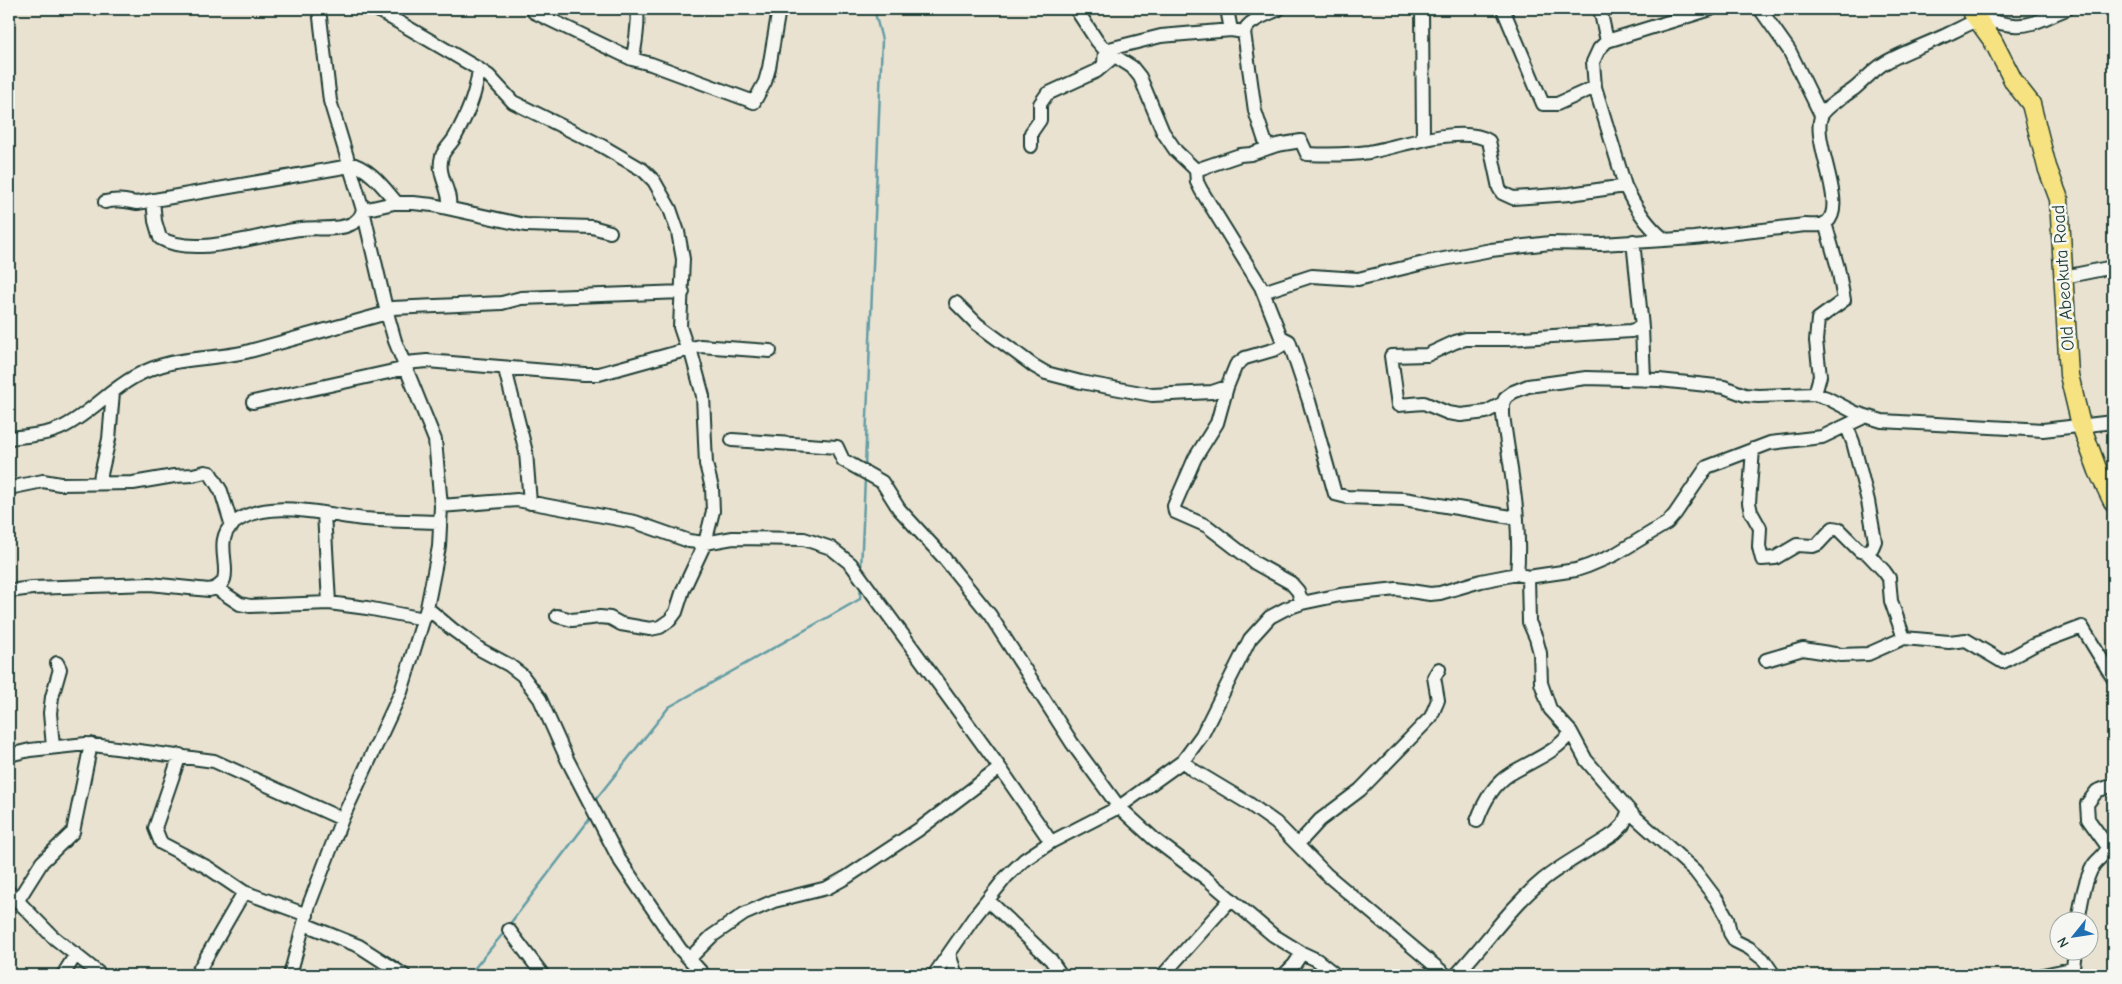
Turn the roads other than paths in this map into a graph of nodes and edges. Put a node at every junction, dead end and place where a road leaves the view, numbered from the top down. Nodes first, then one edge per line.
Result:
1 (319, 9) edge
2 (376, 9) edge
3 (534, 9) edge
4 (636, 9) edge
5 (779, 9) edge
6 (1076, 9) edge
7 (1227, 9) edge
8 (1279, 9) edge
9 (1422, 9) edge
10 (1502, 9) edge
11 (1600, 9) edge
12 (1711, 9) edge
13 (1760, 9) edge
14 (2067, 9) edge
15 (1975, 14) edge
16 (1238, 31) junction
17 (1607, 41) junction
18 (1105, 50) junction
19 (1117, 56) junction
20 (632, 59) junction
21 (1104, 63) junction
22 (479, 69) junction
23 (1595, 87) junction
24 (1821, 115) junction
25 (1424, 138) junction
26 (1031, 146) dead end
27 (1267, 148) junction
28 (349, 164) junction
29 (1196, 170) junction
30 (1625, 186) junction
31 (153, 200) junction
32 (105, 202) dead end
33 (398, 203) junction
34 (449, 208) junction
35 (363, 210) junction
36 (1825, 223) junction
37 (610, 232) dead end
38 (1664, 240) junction
39 (1633, 241) junction
40 (2113, 267) edge
41 (2064, 277) junction
42 (683, 292) junction
43 (1264, 292) junction
44 (956, 303) dead end
45 (387, 313) junction
46 (1642, 327) junction
47 (1289, 341) junction
48 (689, 348) junction
49 (770, 351) dead end
50 (406, 366) junction
51 (505, 369) junction
52 (1644, 380) junction
53 (1226, 388) junction
54 (113, 392) junction
55 (1815, 394) junction
56 (253, 402) dead end
57 (1503, 403) junction
58 (1864, 416) junction
59 (2113, 422) edge
60 (2081, 425) junction
61 (1847, 426) junction
62 (9, 438) edge
63 (732, 440) dead end
64 (1753, 449) junction
65 (99, 483) junction
66 (9, 488) edge
67 (2113, 502) edge
68 (530, 503) junction
69 (441, 506) junction
70 (324, 514) junction
71 (1517, 518) junction
72 (440, 522) junction
73 (232, 526) junction
74 (704, 542) junction
75 (1866, 552) junction
76 (1522, 575) junction
77 (216, 588) junction
78 (9, 591) edge
79 (329, 603) junction
80 (1302, 603) junction
81 (425, 614) junction
82 (557, 616) dead end
83 (1904, 638) junction
84 (1766, 660) dead end
85 (57, 663) dead end
86 (1439, 669) dead end
87 (2113, 678) edge
88 (1571, 732) junction
89 (91, 744) junction
90 (53, 747) junction
91 (9, 755) edge
92 (180, 755) junction
93 (1183, 761) junction
94 (1000, 768) junction
95 (2113, 786) edge
96 (1118, 807) junction
97 (1629, 810) junction
98 (342, 819) junction
99 (1477, 821) dead end
100 (1051, 842) junction
101 (1298, 844) junction
102 (2110, 848) edge
103 (244, 892) junction
104 (13, 896) edge
105 (1231, 899) junction
106 (988, 900) junction
107 (2080, 912) edge
108 (305, 919) junction
109 (509, 930) dead end
110 (76, 954) junction
111 (949, 954) junction
112 (1302, 954) junction
113 (689, 958) junction
114 (2074, 962) edge
115 (2062, 974) edge
116 (62, 975) edge
117 (101, 975) edge
118 (196, 975) edge
119 (290, 975) edge
120 (404, 975) edge
121 (543, 975) edge
122 (704, 975) edge
123 (934, 975) edge
124 (956, 975) edge
125 (1061, 975) edge
126 (1163, 975) edge
127 (1284, 975) edge
128 (1336, 975) edge
129 (1446, 975) edge
130 (1456, 975) edge
131 (1774, 975) edge
132 (2043, 975) edge

1 - 28 street
2 - 22 street
3 - 20 street
4 - 20 street
5 - 20 street
6 - 18 street
7 - 16 street
8 - 16 street
9 - 25 street
10 - 23 street
11 - 17 street
12 - 17 street
13 - 24 street
14 - 15 street
15 - 24 street
15 - 41 highway, Old Abeokuta Road
16 - 18 street
16 - 27 street
17 - 23 street
18 - 19 street
18 - 21 street
19 - 21 street
19 - 29 street
21 - 26 street
22 - 34 street
22 - 42 street
23 - 30 street
24 - 36 street
25 - 27 street
25 - 30 street
27 - 29 street
28 - 31 street
28 - 33 street
28 - 35 street
29 - 43 street
30 - 38 street
31 - 32 street
31 - 35 street
33 - 34 street
33 - 35 street
34 - 37 street
35 - 45 street
36 - 38 street
36 - 55 street
38 - 39 street
39 - 43 street
39 - 46 street
40 - 41 street
41 - 60 highway, Old Abeokuta Road
42 - 45 street
42 - 48 street
43 - 47 street
44 - 53 street
45 - 50 street
45 - 54 street
46 - 52 street
46 - 57 street
47 - 53 street
47 - 71 street
48 - 49 street
48 - 51 street
48 - 74 street
50 - 51 street
50 - 56 street
50 - 69 street
51 - 68 street
52 - 55 street
52 - 57 street
53 - 80 street
54 - 62 street
54 - 65 street
55 - 58 street
57 - 71 street
58 - 60 street
58 - 61 street
59 - 60 street
60 - 67 highway, Old Abeokuta Road
61 - 64 street
61 - 75 street
63 - 96 street
64 - 75 street
64 - 76 street
65 - 66 street
65 - 73 street
68 - 69 street
68 - 74 street
69 - 72 street
70 - 72 street
70 - 73 street
70 - 79 street
71 - 76 street
72 - 81 street
73 - 77 street
74 - 82 street
74 - 94 street
75 - 83 street
76 - 80 street
76 - 88 street
77 - 78 street
77 - 79 street
79 - 81 street
80 - 93 street
81 - 98 street
81 - 113 street
83 - 84 street
83 - 87 street
85 - 90 street
86 - 101 street
88 - 97 street
88 - 99 street
89 - 90 street
89 - 92 street
89 - 104 street
90 - 91 street
92 - 98 street
92 - 103 street
93 - 96 street
93 - 101 street
94 - 100 street
94 - 113 street
95 - 102 street
96 - 100 street
96 - 105 street
97 - 130 street
97 - 131 street
98 - 108 street
100 - 106 street
101 - 129 street
102 - 107 street
103 - 108 street
103 - 118 street
104 - 110 street
105 - 112 street
105 - 126 street
106 - 111 street
106 - 125 street
108 - 119 street
108 - 120 street
109 - 121 street
110 - 116 street
110 - 117 street
111 - 123 street
111 - 124 street
112 - 127 street
112 - 128 street
113 - 122 street
114 - 115 street
115 - 132 street

